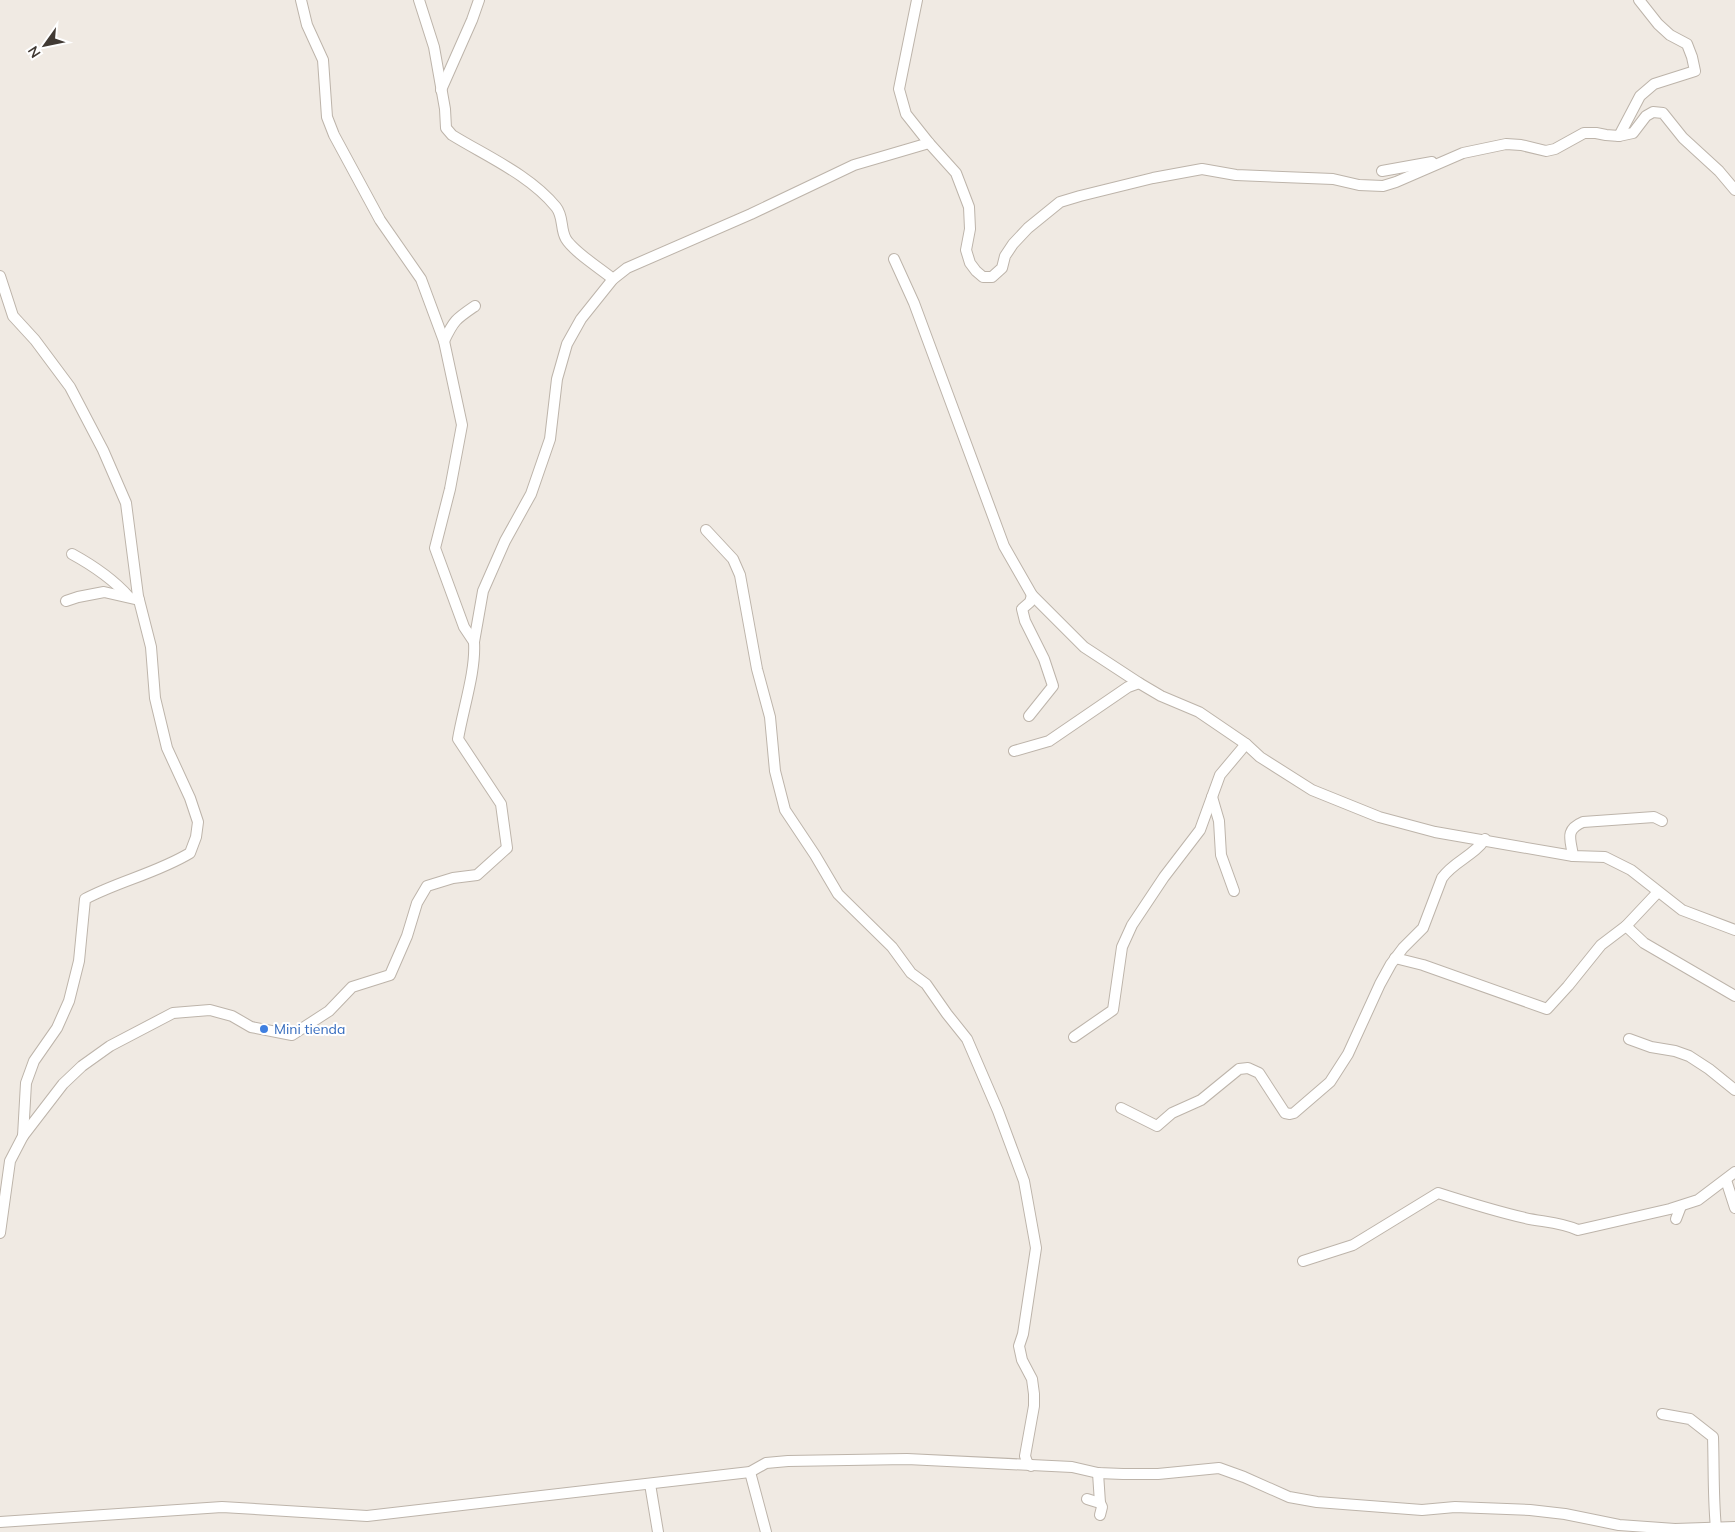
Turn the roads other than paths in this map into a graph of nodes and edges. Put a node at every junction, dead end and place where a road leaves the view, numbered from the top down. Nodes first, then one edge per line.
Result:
1 (301, 0) edge
2 (419, 0) edge
3 (479, 0) edge
4 (917, 0) edge
5 (1639, 0) edge
6 (441, 90) junction
7 (1619, 136) junction
8 (929, 143) junction
9 (1462, 153) junction
10 (1382, 171) dead end
11 (1735, 190) edge
12 (894, 259) dead end
13 (0, 276) edge
14 (613, 279) junction
15 (475, 306) dead end
16 (444, 341) junction
17 (706, 530) dead end
18 (72, 554) dead end
19 (1032, 595) junction
20 (134, 599) junction
21 (66, 601) dead end
22 (474, 642) junction
23 (1139, 683) junction
24 (1029, 716) dead end
25 (1246, 744) junction
26 (1014, 751) dead end
27 (1212, 796) junction
28 (1662, 821) dead end
29 (1485, 839) junction
30 (1573, 856) junction
31 (1234, 891) dead end
32 (1658, 892) junction
33 (1626, 926) junction
34 (1735, 930) edge
35 (1396, 958) junction
36 (1735, 996) edge
37 (1074, 1037) dead end
38 (1629, 1038) dead end
39 (1735, 1090) edge
40 (1121, 1108) dead end
41 (23, 1136) junction
42 (1735, 1172) edge
43 (1726, 1180) junction
44 (1681, 1206) junction
45 (1735, 1208) edge
46 (1676, 1219) dead end
47 (0, 1233) edge
48 (1302, 1261) dead end
49 (1662, 1414) dead end
50 (1031, 1466) junction
51 (750, 1472) junction
52 (1098, 1473) junction
53 (650, 1484) junction
54 (1086, 1499) dead end
55 (1100, 1503) junction
56 (1100, 1516) dead end
57 (0, 1522) edge
58 (1716, 1528) junction
59 (1733, 1529) edge
60 (658, 1532) edge
61 (766, 1532) edge

1 - 16 street
2 - 6 street
3 - 6 street
4 - 8 street
5 - 7 street
6 - 14 street
7 - 9 street
7 - 11 street
8 - 9 street
8 - 14 street
9 - 10 street
12 - 19 street
13 - 20 street
14 - 22 street
15 - 16 street
16 - 22 street
17 - 50 street
18 - 20 street
19 - 23 street
19 - 24 street
20 - 21 street
20 - 41 street
22 - 41 street
23 - 25 street
23 - 26 street
25 - 27 street
25 - 29 street
27 - 31 street
27 - 37 street
28 - 30 street
29 - 30 street
29 - 35 street
30 - 32 street
32 - 33 street
32 - 34 street
33 - 35 street
33 - 36 street
35 - 40 street
38 - 39 street
41 - 47 street
42 - 43 street
43 - 44 street
43 - 45 street
44 - 46 street
44 - 48 street
49 - 58 street
50 - 51 street
50 - 52 street
51 - 53 street
51 - 61 street
52 - 55 street
52 - 58 street
53 - 57 street
53 - 60 street
54 - 55 street
55 - 56 street
58 - 59 street

